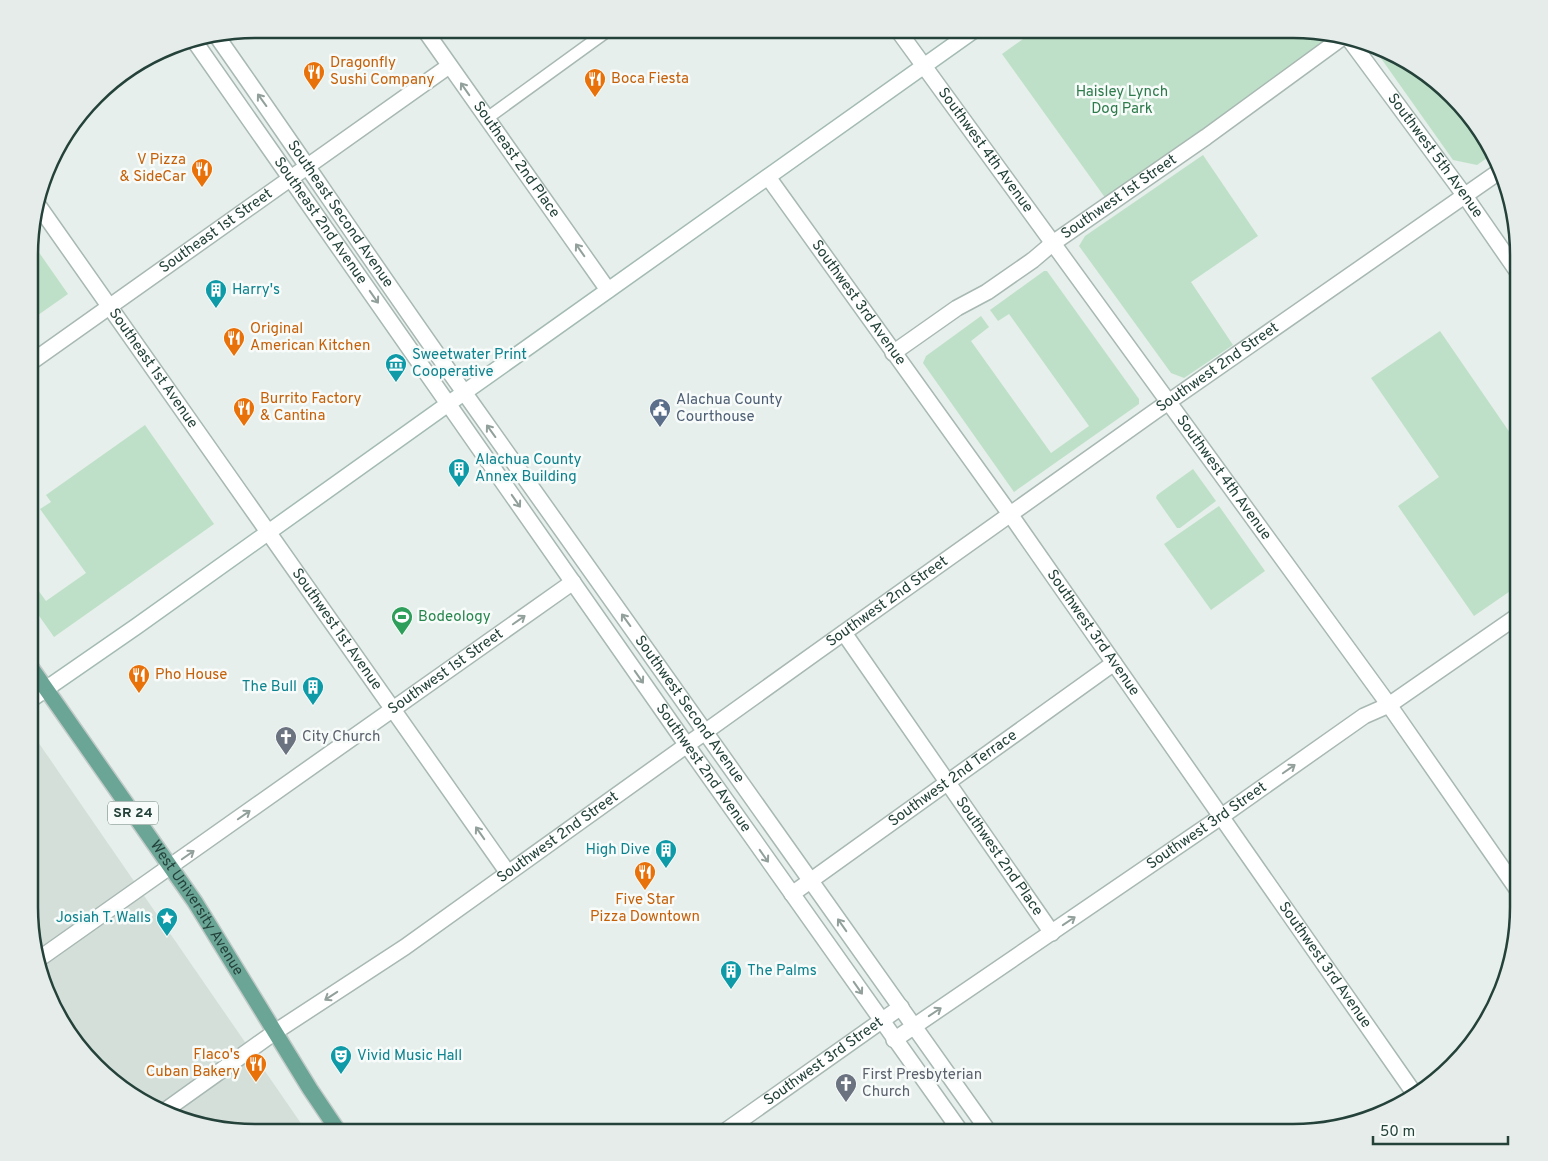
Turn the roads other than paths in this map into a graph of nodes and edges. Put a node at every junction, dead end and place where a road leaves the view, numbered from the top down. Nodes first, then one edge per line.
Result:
1 (434, 38) edge
2 (598, 38) edge
3 (904, 38) edge
4 (963, 38) edge
5 (220, 40) edge
6 (1337, 42) edge
7 (197, 45) edge
8 (1354, 46) edge
9 (449, 66) junction
10 (924, 66) junction
11 (486, 119) junction
12 (308, 166) junction
13 (1495, 175) edge
14 (768, 177) junction
15 (291, 178) junction
16 (1465, 196) junction
17 (42, 211) edge
18 (1053, 243) junction
19 (1510, 261) edge
20 (608, 290) junction
21 (110, 307) junction
22 (893, 353) junction
23 (38, 357) edge
24 (464, 392) junction
25 (1169, 402) junction
26 (448, 404) junction
27 (1010, 514) junction
28 (268, 534) junction
29 (572, 582) junction
30 (1510, 621) edge
31 (844, 633) junction
32 (1114, 663) junction
33 (38, 677) edge
34 (46, 688) junction
35 (38, 694) edge
36 (1389, 706) junction
37 (392, 710) junction
38 (705, 731) junction
39 (686, 744) junction
40 (948, 783) junction
41 (1222, 816) junction
42 (171, 866) junction
43 (508, 873) junction
44 (1510, 879) edge
45 (811, 880) junction
46 (792, 894) junction
47 (1052, 933) junction
48 (43, 956) edge
49 (901, 1007) junction
50 (881, 1021) junction
51 (914, 1026) junction
52 (275, 1032) junction
53 (894, 1040) junction
54 (1411, 1089) edge
55 (171, 1106) edge
56 (334, 1124) edge
57 (735, 1124) edge
58 (955, 1124) edge
59 (982, 1124) edge

1 - 9 street, Southeast 2nd Place
2 - 11 street
3 - 10 street, Southwest 4th Avenue
4 - 10 street
12 -> 5 street, Southeast Second Avenue
6 - 18 street, Southwest 1st Street
7 - 15 street, Southeast 2nd Avenue
8 - 16 street, Southwest 5th Avenue
11 -> 9 street, Southeast 2nd Place
9 - 12 street, Southeast 1st Street
10 - 14 street
10 - 18 street, Southwest 4th Avenue
20 -> 11 street, Southeast 2nd Place
12 - 15 street, Southeast 1st Street
12 - 24 street, Southeast Second Avenue
13 - 16 street, Southwest 2nd Street
14 - 20 street
14 - 22 street, Southwest 3rd Avenue
15 - 21 street, Southeast 1st Street
15 -> 26 street, Southeast 2nd Avenue
16 - 19 street, Southwest 5th Avenue
16 - 25 street, Southwest 2nd Street
17 - 21 street, Southeast 1st Avenue
18 - 22 street, Southwest 1st Street
18 - 25 street, Southwest 4th Avenue
20 - 24 street
21 - 23 street, Southeast 1st Street
21 - 28 street, Southeast 1st Avenue
22 - 27 street, Southwest 3rd Avenue
24 - 26 street
38 -> 24 street, Southwest Second Avenue
25 - 27 street, Southwest 2nd Street
25 - 36 street, Southwest 4th Avenue
26 - 28 street
26 -> 29 street, Southwest 2nd Avenue
27 - 31 street, Southwest 2nd Street
27 - 32 street, Southwest 3rd Avenue
28 - 34 street
28 - 37 street, Southwest 1st Avenue
37 -> 29 street, Southwest 1st Street
29 -> 39 street, Southwest 2nd Avenue
30 - 36 street, Southwest 3rd Street
31 - 38 street, Southwest 2nd Street
31 - 40 street, Southwest 2nd Place
32 - 40 street, Southwest 2nd Terrace
32 - 41 street, Southwest 3rd Avenue
33 - 34 main road, West University Avenue
34 - 35 street
34 - 42 main road, West University Avenue / SR 24
41 -> 36 street, Southwest 3rd Street
36 - 44 street, Southwest 4th Avenue
42 -> 37 street, Southwest 1st Street
43 -> 37 street, Southwest 1st Avenue
38 - 39 street, Southwest 2nd Street
38 - 45 street, Southwest Second Avenue
39 - 43 street, Southwest 2nd Street
39 -> 46 street, Southwest 2nd Avenue
40 - 45 street, Southwest 2nd Terrace
40 - 47 street, Southwest 2nd Place
47 -> 41 street, Southwest 3rd Street
41 - 54 street, Southwest 3rd Avenue
42 - 48 street, Southwest 1st Street
42 - 52 main road, West University Avenue / SR 24
43 -> 52 street, Southwest 2nd Street
45 - 46 street, Southwest 2nd Terrace
49 -> 45 street, Southwest Second Avenue
46 -> 50 street, Southwest 2nd Avenue
51 -> 47 street, Southwest 3rd Street
49 - 50 street, Southwest 3rd Street
49 - 51 street, Southwest Second Avenue
50 - 53 street, Southwest 2nd Avenue
50 - 57 street, Southwest 3rd Street
51 - 53 street, Southwest 3rd Street
51 - 59 street
52 - 55 street, Southwest 2nd Street
52 - 56 main road, West University Avenue / SR 24
53 - 58 street, Southwest 2nd Avenue

